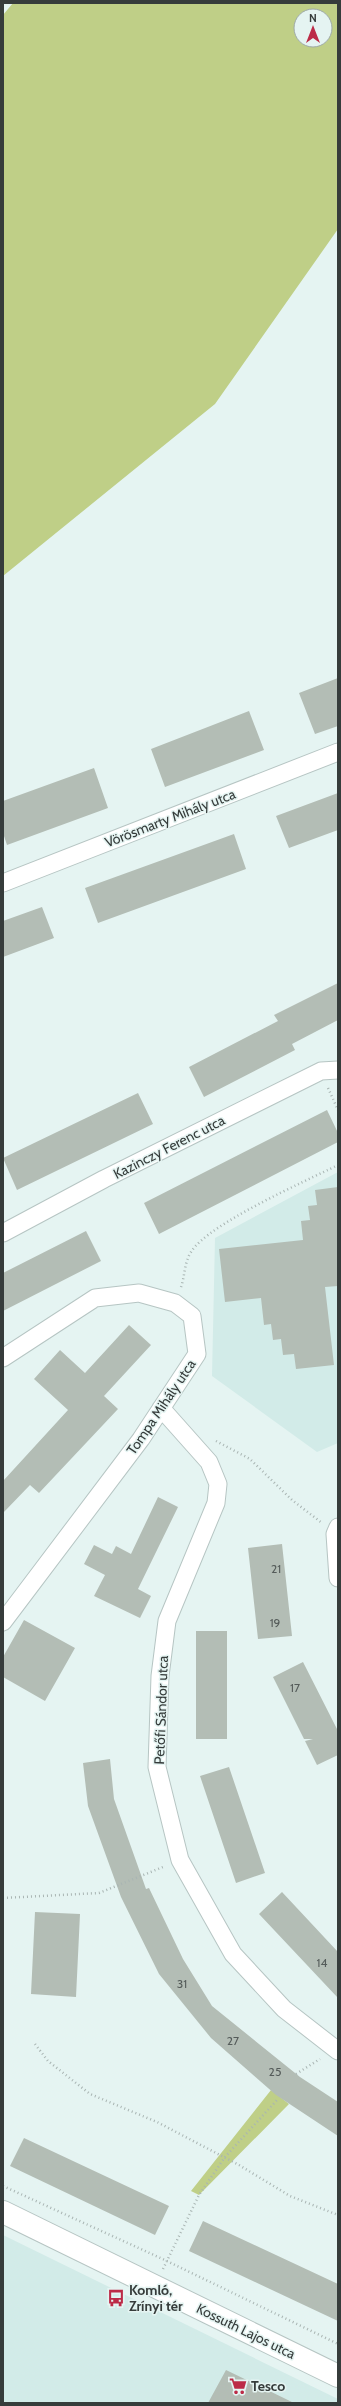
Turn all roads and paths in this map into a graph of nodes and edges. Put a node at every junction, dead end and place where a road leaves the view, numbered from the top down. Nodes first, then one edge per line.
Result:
1 (338, 752) edge
2 (3, 883) edge
3 (338, 1070) edge
4 (320, 1071) junction
5 (338, 1110) edge
6 (338, 1165) edge
7 (3, 1233) edge
8 (175, 1303) junction
9 (3, 1358) edge
10 (161, 1408) junction
11 (209, 1438) dead end
12 (337, 1531) edge
13 (338, 1578) edge
14 (3, 1622) edge
15 (180, 1860) junction
16 (3, 1898) edge
17 (35, 2044) dead end
18 (337, 2050) edge
19 (296, 2074) dead end
20 (277, 2100) dead end
21 (225, 2157) junction
22 (3, 2186) edge
23 (3, 2212) edge
24 (338, 2215) edge
25 (167, 2261) junction
26 (154, 2285) junction
27 (338, 2344) edge
28 (338, 2376) edge

1 - 2 street, Vörösmarty Mihály utca
3 - 4 street, Kazinczy Ferenc utca
4 - 5 path
4 - 7 street, Kazinczy Ferenc utca
6 - 8 path
8 - 9 street, Tompa Mihály utca
8 - 10 street, Tompa Mihály utca
10 - 14 street, Tompa Mihály utca
10 - 15 street, Petőfi Sándor utca
11 - 12 path
12 - 13 street
15 - 16 path
15 - 18 street, Petőfi Sándor utca
17 - 21 path
18 - 19 path
20 - 21 path
21 - 24 path
21 - 25 path
22 - 25 path
23 - 26 main road, Kossuth Lajos utca
25 - 26 path
25 - 27 path
26 - 28 main road, Kossuth Lajos utca

